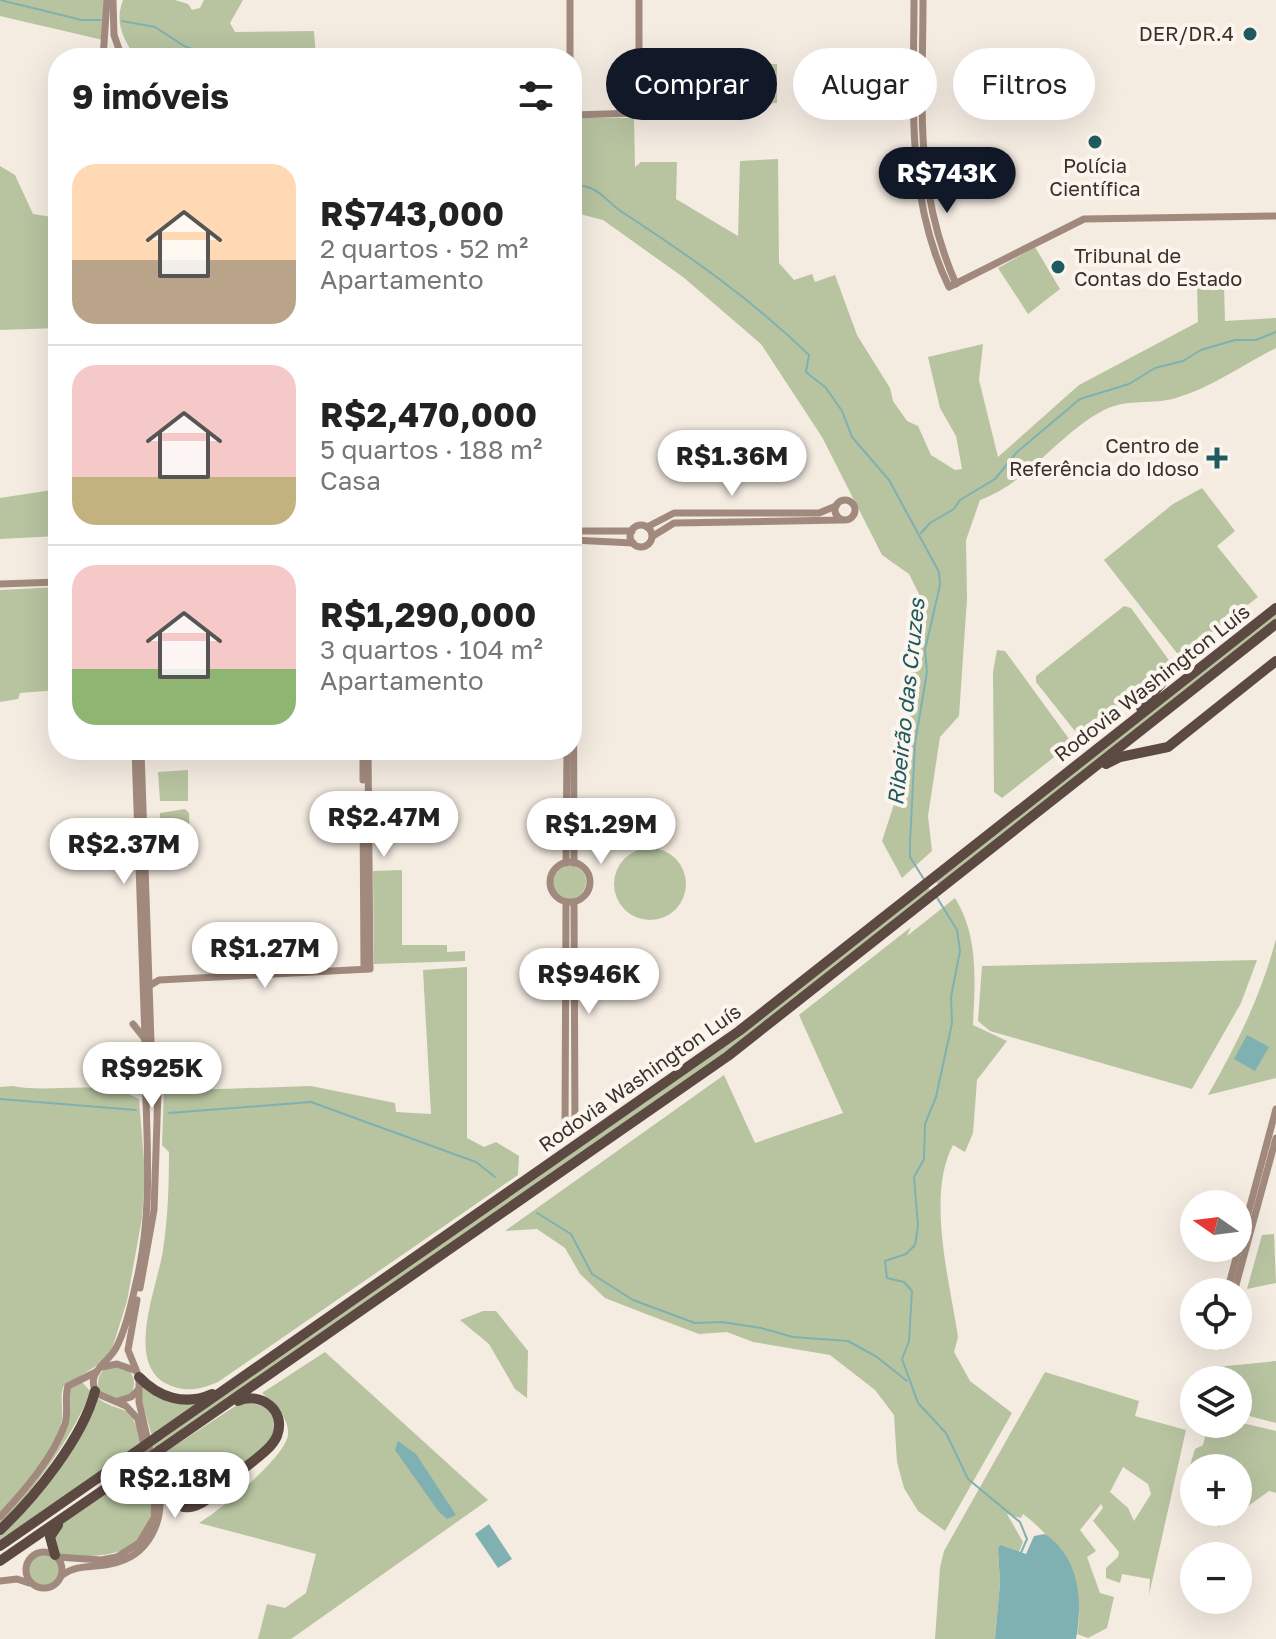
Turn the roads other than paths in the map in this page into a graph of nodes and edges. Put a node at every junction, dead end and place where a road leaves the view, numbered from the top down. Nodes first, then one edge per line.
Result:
1 (110, 0) edge
2 (570, 0) edge
3 (639, 0) edge
4 (914, 0) edge
5 (923, 0) edge
6 (104, 48) edge
7 (119, 48) edge
8 (570, 48) edge
9 (582, 114) edge
10 (1276, 216) edge
11 (953, 286) junction
12 (836, 506) junction
13 (842, 520) junction
14 (647, 527) junction
15 (632, 531) junction
16 (582, 534) edge
17 (582, 536) edge
18 (653, 536) junction
19 (633, 543) junction
20 (48, 582) edge
21 (0, 584) edge
22 (1276, 608) edge
23 (1276, 624) edge
24 (1276, 661) edge
25 (1178, 663) dead end
26 (1103, 744) junction
27 (140, 760) edge
28 (366, 760) edge
29 (567, 760) edge
30 (571, 760) edge
31 (1089, 772) junction
32 (570, 863) junction
33 (570, 902) junction
34 (146, 988) junction
35 (133, 1024) dead end
36 (145, 1039) junction
37 (143, 1077) junction
38 (157, 1078) junction
39 (158, 1091) junction
40 (144, 1092) junction
41 (1276, 1109) edge
42 (575, 1127) dead end
43 (565, 1134) dead end
44 (1276, 1138) edge
45 (1231, 1278) edge
46 (1238, 1278) edge
47 (99, 1370) junction
48 (137, 1374) junction
49 (239, 1380) junction
50 (74, 1381) junction
51 (94, 1390) junction
52 (138, 1390) junction
53 (118, 1401) junction
54 (205, 1419) junction
55 (153, 1465) junction
56 (85, 1502) junction
57 (0, 1517) edge
58 (0, 1530) edge
59 (0, 1546) edge
60 (56, 1556) junction
61 (0, 1561) edge
62 (26, 1566) junction
63 (62, 1575) junction
64 (0, 1581) edge
65 (33, 1585) junction

1 - 6 street
1 - 7 street
2 - 8 street
3 - 9 street
4 - 11 street
5 - 11 street
10 - 11 street
12 - 13 street
12 - 13 street
12 - 14 street
13 - 18 street
14 - 15 street
14 - 18 street
15 - 16 street
15 - 19 street
17 - 19 street
18 - 19 street
20 - 21 street
22 - 26 highway, Rodovia Washington Luís
23 - 31 highway, Rodovia Washington Luís
24 - 31 highway
25 - 26 highway
26 - 49 highway, Rodovia Washington Luís
27 - 34 street
28 - 34 street
29 - 32 street
30 - 32 street
31 - 54 highway, Rodovia Washington Luís
32 - 33 street
32 - 33 street
33 - 42 street
33 - 43 street
34 - 36 street
34 - 38 street
35 - 36 street
36 - 37 street
37 - 38 street
37 - 40 street
38 - 39 street
39 - 40 street
39 - 48 street
40 - 47 street
41 - 45 street
44 - 46 street
47 - 48 street
47 - 50 street
47 - 51 street
48 - 49 highway
48 - 52 street
49 - 59 highway, Rodovia Washington Luís, bridge
50 - 51 street
50 - 57 street
51 - 53 street
51 - 58 highway
52 - 53 street
52 - 55 street
53 - 60 street
54 - 55 highway
54 - 56 highway, Rodovia Washington Luís, bridge
55 - 63 street
56 - 60 highway
56 - 61 highway, Rodovia Washington Luís
60 - 62 street
60 - 63 street
62 - 64 street
62 - 65 street
63 - 65 street
64 - 65 street

